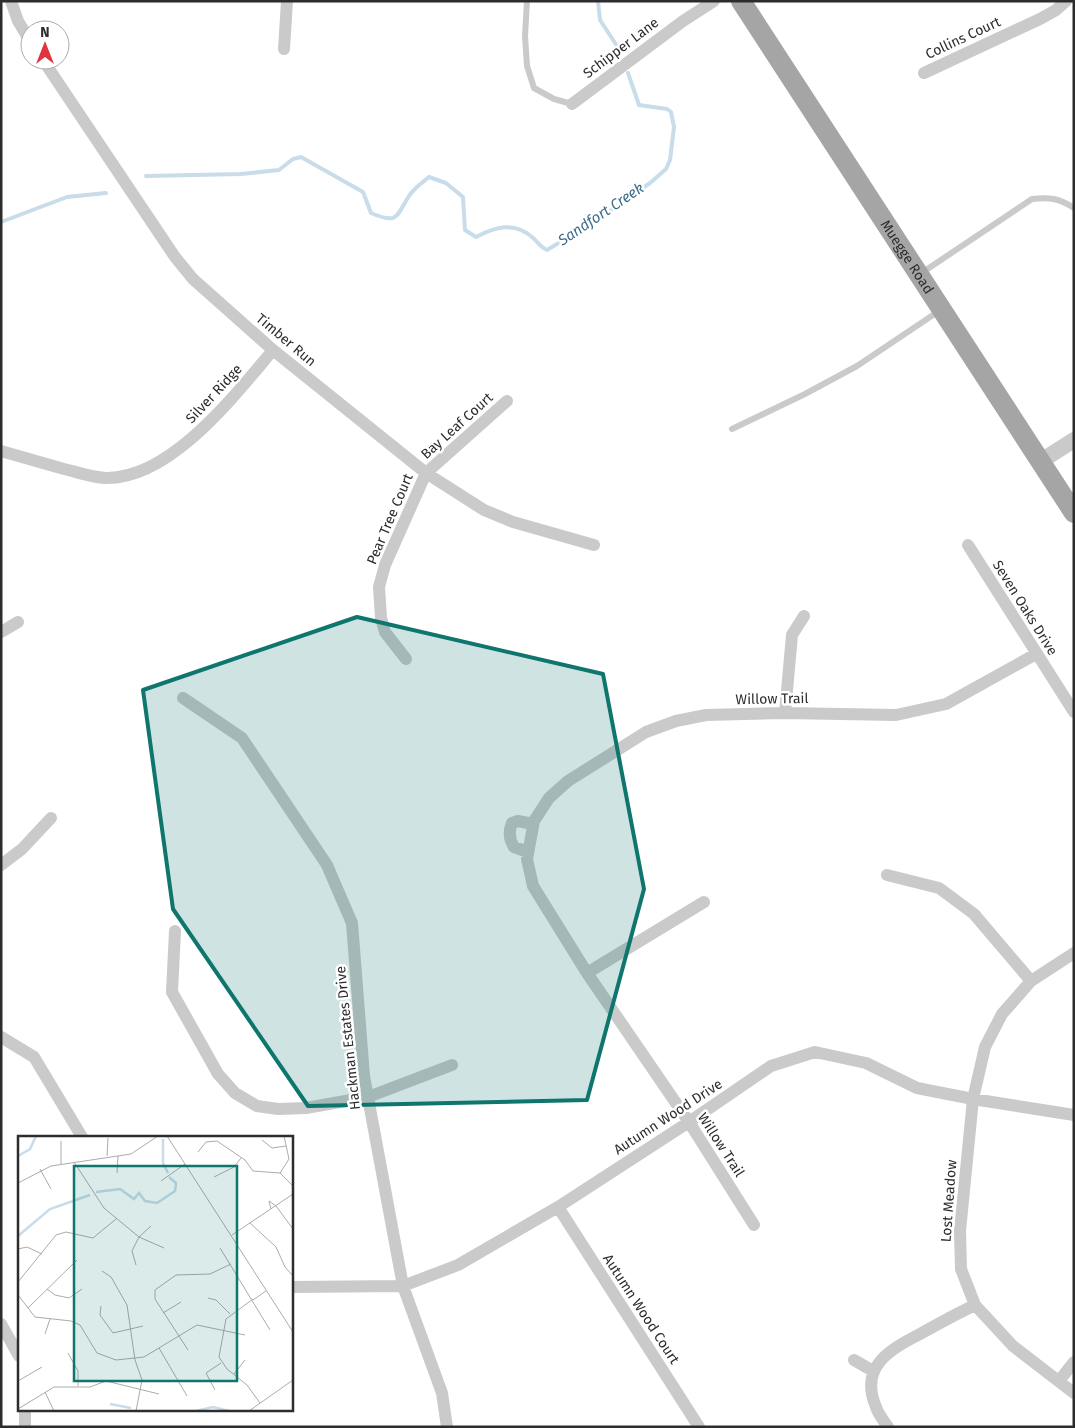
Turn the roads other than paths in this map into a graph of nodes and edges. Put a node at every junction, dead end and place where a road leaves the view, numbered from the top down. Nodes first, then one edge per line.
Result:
1 (10, 1) edge
2 (287, 1) edge
3 (527, 1) edge
4 (714, 1) edge
5 (740, 1) edge
6 (1066, 1) edge
7 (20, 24) edge
8 (284, 49) dead end
9 (49, 70) edge
10 (924, 73) dead end
11 (572, 104) joint
12 (1074, 208) edge
13 (919, 275) junction
14 (942, 309) junction
15 (273, 350) junction
16 (507, 401) dead end
17 (732, 429) dead end
18 (1074, 440) edge
19 (1, 451) edge
20 (1041, 461) junction
21 (426, 474) junction
22 (1074, 513) edge
23 (594, 545) dead end
24 (968, 545) dead end
25 (804, 616) dead end
26 (18, 622) dead end
27 (1, 632) edge
28 (1036, 654) junction
29 (406, 659) dead end
30 (184, 698) dead end
31 (1074, 712) edge
32 (785, 713) junction
33 (51, 818) dead end
34 (533, 824) junction
35 (528, 852) junction
36 (1, 865) edge
37 (887, 874) dead end
38 (704, 902) dead end
39 (175, 931) dead end
40 (1074, 953) edge
41 (587, 973) junction
42 (1032, 981) junction
43 (1, 1037) edge
44 (452, 1065) dead end
45 (368, 1097) junction
46 (973, 1099) junction
47 (1074, 1116) edge
48 (689, 1122) junction
49 (81, 1136) edge
50 (558, 1207) junction
51 (754, 1225) dead end
52 (403, 1286) junction
53 (292, 1287) edge
54 (975, 1305) junction
55 (1, 1324) edge
56 (18, 1354) edge
57 (854, 1360) dead end
58 (1074, 1362) edge
59 (873, 1371) junction
60 (1059, 1380) junction
61 (1074, 1393) edge
62 (25, 1410) edge
63 (25, 1427) edge
64 (448, 1427) edge
65 (699, 1427) edge
66 (888, 1427) edge

1 - 7 street
2 - 8 street
3 - 11 lane
4 - 11 street, Schipper Lane
5 - 13 main road, Muegge Road
6 - 10 street, Collins Court
9 - 15 street, Timber Run
12 - 13 lane
13 - 14 main road, Muegge Road
14 - 17 lane
14 - 20 main road, Muegge Road
15 - 19 street, Silver Ridge
15 - 21 street, Timber Run
16 - 21 street, Bay Leaf Court
18 - 20 street
20 - 22 main road, Muegge Road
21 - 23 street, Timber Run
21 - 29 street, Pear Tree Court
24 - 28 street, Seven Oaks Drive
25 - 32 street
26 - 27 street
28 - 31 street, Seven Oaks Drive
28 - 32 street, Willow Trail
30 - 45 street, Hackman Estates Drive
32 - 34 street, Willow Trail
33 - 36 street
34 - 35 street, Willow Trail
34 - 35 street
35 - 41 street, Willow Trail
37 - 42 street
38 - 41 street
39 - 45 street
40 - 42 street
41 - 48 street, Willow Trail
42 - 46 street, Lost Meadow
43 - 49 street
44 - 45 street
45 - 52 street, Hackman Estates Drive
46 - 47 street, Autumn Wood Drive
46 - 48 street, Autumn Wood Drive
46 - 54 street, Lost Meadow
48 - 50 street, Autumn Wood Drive
48 - 51 street, Willow Trail
50 - 52 street, Autumn Wood Drive
50 - 65 street, Autumn Wood Court
52 - 53 street, Autumn Wood Drive
52 - 64 street, Hackman Estates Drive
54 - 59 street
54 - 60 street, Lost Meadow
55 - 56 street
57 - 59 street
58 - 60 street
59 - 66 street
60 - 61 street, Lost Meadow
62 - 63 street

